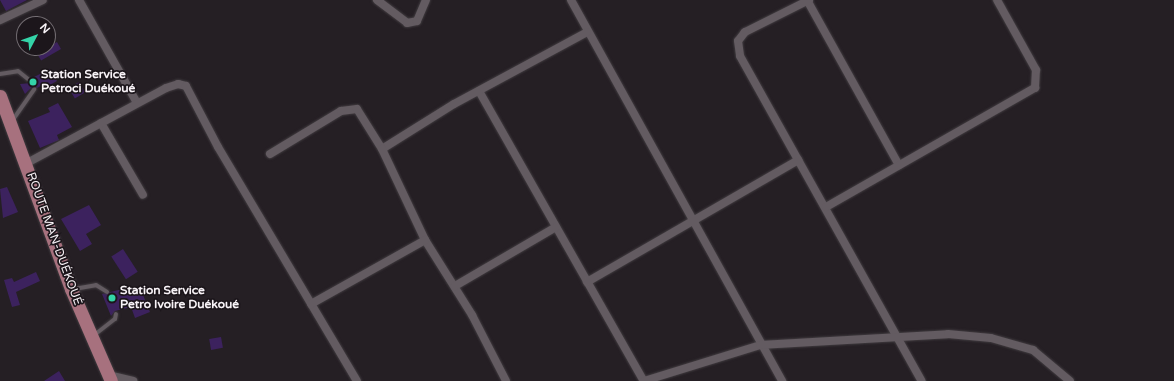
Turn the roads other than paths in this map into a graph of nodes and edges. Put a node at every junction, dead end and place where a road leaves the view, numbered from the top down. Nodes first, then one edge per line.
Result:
1 (43, 0) edge
2 (79, 0) edge
3 (377, 0) edge
4 (426, 0) edge
5 (570, 0) edge
6 (808, 0) edge
7 (997, 0) edge
8 (0, 20) edge
9 (587, 32) junction
10 (0, 74) edge
11 (29, 80) dead end
12 (34, 89) dead end
13 (479, 91) junction
14 (0, 96) edge
15 (136, 103) junction
16 (101, 123) junction
17 (11, 124) junction
18 (382, 150) junction
19 (270, 154) dead end
20 (798, 160) junction
21 (26, 163) junction
22 (899, 165) junction
23 (143, 195) dead end
24 (826, 207) junction
25 (693, 219) junction
26 (556, 227) junction
27 (425, 240) junction
28 (587, 282) junction
29 (455, 286) junction
30 (71, 289) junction
31 (106, 292) dead end
32 (311, 304) junction
33 (116, 314) dead end
34 (896, 335) junction
35 (92, 336) junction
36 (760, 345) junction
37 (109, 378) edge
38 (133, 381) edge
39 (357, 381) edge
40 (506, 381) edge
41 (644, 381) edge
42 (782, 381) edge
43 (922, 381) edge
44 (1070, 381) edge

1 - 8 street
2 - 15 street
3 - 4 street
5 - 9 street
6 - 20 street
6 - 22 street
7 - 22 street
9 - 13 street
9 - 25 street
10 - 11 lane
12 - 17 lane
13 - 18 street
13 - 26 street
14 - 17 main road, ROUTE MAN-DUÉKOUÉ
15 - 16 street
15 - 32 street
16 - 21 street
16 - 23 street
17 - 21 main road, ROUTE MAN-DUÉKOUÉ
18 - 19 street
18 - 27 street
20 - 24 street
20 - 25 street
21 - 30 main road, ROUTE MAN-DUÉKOUÉ
22 - 24 street
24 - 34 street
25 - 28 street
25 - 36 street
26 - 28 street
26 - 29 street
27 - 29 street
27 - 32 street
28 - 41 street
29 - 40 street
30 - 31 lane
30 - 35 main road, ROUTE MAN-DUÉKOUÉ
32 - 39 street
33 - 35 lane
34 - 36 street
34 - 43 street
34 - 44 street
35 - 37 main road, ROUTE MAN-DUÉKOUÉ
36 - 41 street
36 - 42 street
37 - 38 street

